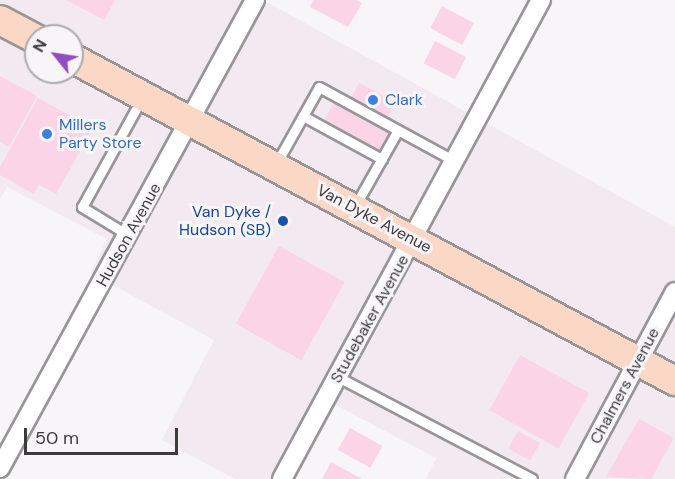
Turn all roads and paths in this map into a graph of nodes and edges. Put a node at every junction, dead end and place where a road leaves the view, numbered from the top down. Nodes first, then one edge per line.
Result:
1 (255, 0) edge
2 (541, 0) edge
3 (0, 20) edge
4 (24, 33) edge
5 (84, 64) edge
6 (143, 96) junction
7 (303, 116) junction
8 (191, 121) junction
9 (398, 130) junction
10 (382, 159) junction
11 (455, 161) junction
12 (275, 166) junction
13 (354, 208) junction
14 (129, 235) junction
15 (413, 240) junction
16 (675, 292) edge
17 (639, 362) junction
18 (338, 377) junction
19 (675, 381) edge
20 (0, 468) edge
21 (282, 479) edge
22 (531, 479) edge
23 (575, 479) edge

1 - 8 street, Hudson Avenue
2 - 11 street, Studebaker Avenue
3 - 4 main road
5 - 6 main road, Van Dyke Avenue
6 - 8 main road, Van Dyke Avenue
6 - 14 lane
7 - 9 lane
7 - 10 lane
7 - 12 lane
8 - 12 main road, Van Dyke Avenue
8 - 14 street, Hudson Avenue
9 - 10 lane
9 - 11 lane
10 - 13 lane
11 - 15 street, Studebaker Avenue
12 - 13 main road, Van Dyke Avenue
13 - 15 main road, Van Dyke Avenue
14 - 20 street, Hudson Avenue
15 - 17 main road, Van Dyke Avenue
15 - 18 street, Studebaker Avenue
16 - 17 street, Chalmers Avenue
17 - 19 main road, Van Dyke Avenue
17 - 23 street, Chalmers Avenue
18 - 21 street, Studebaker Avenue
18 - 22 lane

